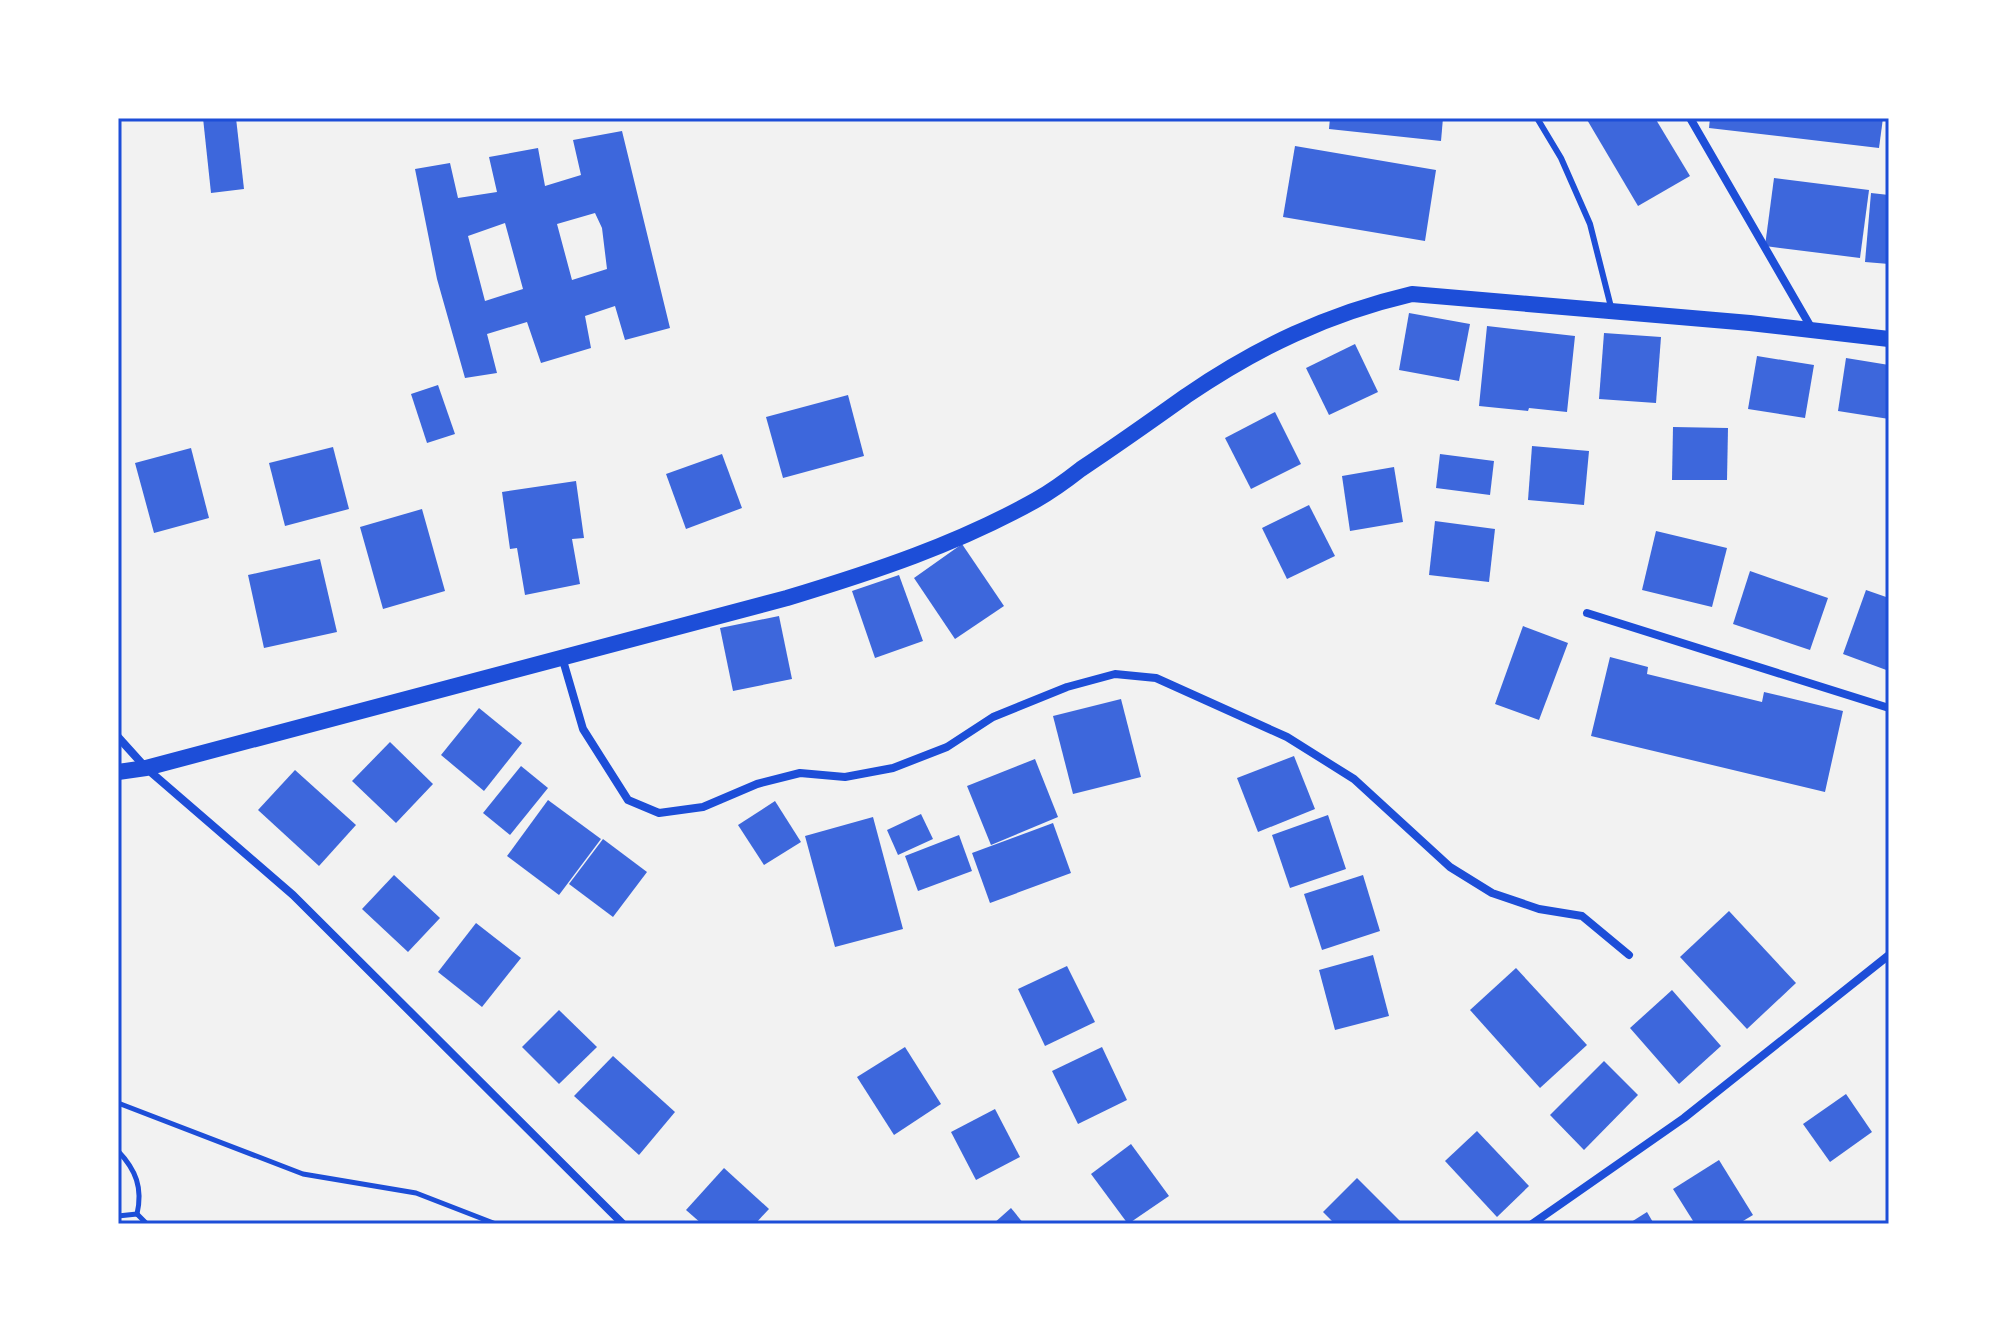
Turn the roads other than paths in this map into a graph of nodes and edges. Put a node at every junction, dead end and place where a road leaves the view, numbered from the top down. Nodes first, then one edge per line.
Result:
1 (1537, 118) edge
2 (1690, 118) edge
3 (1612, 311) junction
4 (1812, 330) junction
5 (1889, 339) edge
6 (1587, 613) dead end
7 (562, 657) junction
8 (1889, 708) edge
9 (118, 737) edge
10 (146, 768) junction
11 (118, 772) edge
12 (1629, 955) dead end
13 (1889, 955) edge
14 (623, 1224) edge
15 (1532, 1224) edge

1 - 3 lane
2 - 4 street
3 - 4 main road
3 - 7 main road
4 - 5 main road
6 - 8 street
7 - 10 main road
7 - 12 street
9 - 10 street
10 - 11 main road
10 - 14 street
13 - 15 street

